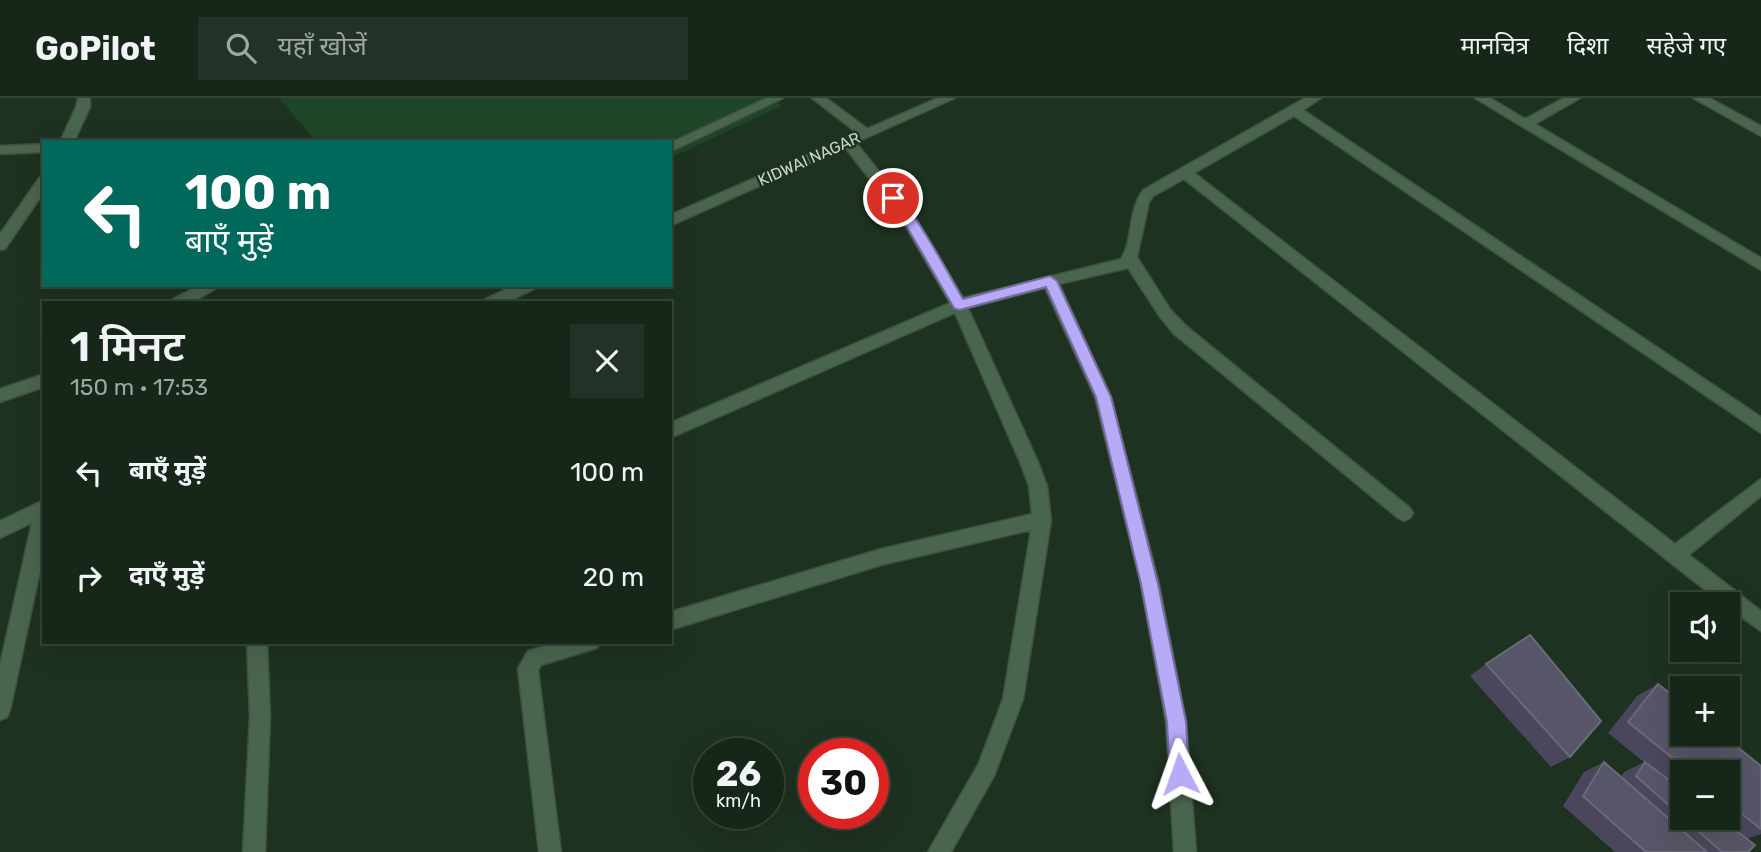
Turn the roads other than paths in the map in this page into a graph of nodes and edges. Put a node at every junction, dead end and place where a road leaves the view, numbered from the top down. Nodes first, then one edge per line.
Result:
1 (84, 98) edge
2 (777, 98) edge
3 (818, 98) edge
4 (949, 98) edge
5 (1315, 98) edge
6 (1481, 98) edge
7 (1574, 98) edge
8 (1699, 98) edge
9 (1294, 110) junction
10 (1525, 124) junction
11 (1761, 132) edge
12 (866, 133) junction
13 (68, 140) edge
14 (848, 142) junction
15 (672, 147) edge
16 (42, 148) edge
17 (0, 150) edge
18 (1183, 171) junction
19 (42, 184) edge
20 (672, 220) edge
21 (0, 245) edge
22 (1130, 258) junction
23 (1761, 265) edge
24 (1050, 281) junction
25 (210, 287) edge
26 (525, 287) edge
27 (182, 301) edge
28 (494, 301) edge
29 (959, 305) junction
30 (42, 381) edge
31 (0, 396) edge
32 (1761, 426) edge
33 (672, 430) edge
34 (1761, 486) edge
35 (42, 509) edge
36 (1404, 513) dead end
37 (42, 517) edge
38 (1042, 520) junction
39 (0, 530) edge
40 (1675, 555) junction
41 (672, 620) edge
42 (1761, 622) edge
43 (257, 644) edge
44 (583, 644) edge
45 (0, 710) edge
46 (254, 852) edge
47 (550, 852) edge
48 (939, 852) edge
49 (1185, 852) edge

1 - 13 street
2 - 15 lane
3 - 12 street
4 - 12 street, KIDWAI NAGAR
5 - 9 street
6 - 10 street
7 - 10 street
8 - 11 street
9 - 18 street
9 - 32 street
10 - 23 street
12 - 14 street, KIDWAI NAGAR
14 - 20 street, KIDWAI NAGAR
14 - 29 street
16 - 17 street
18 - 22 street
18 - 40 street
19 - 21 street
22 - 24 street
22 - 36 street
24 - 29 street
24 - 49 street
25 - 27 street
26 - 28 street
29 - 33 street
29 - 38 street
30 - 31 street
34 - 40 street
35 - 39 street
37 - 45 street
38 - 41 street
38 - 48 street
40 - 42 street
43 - 46 street
44 - 47 street

